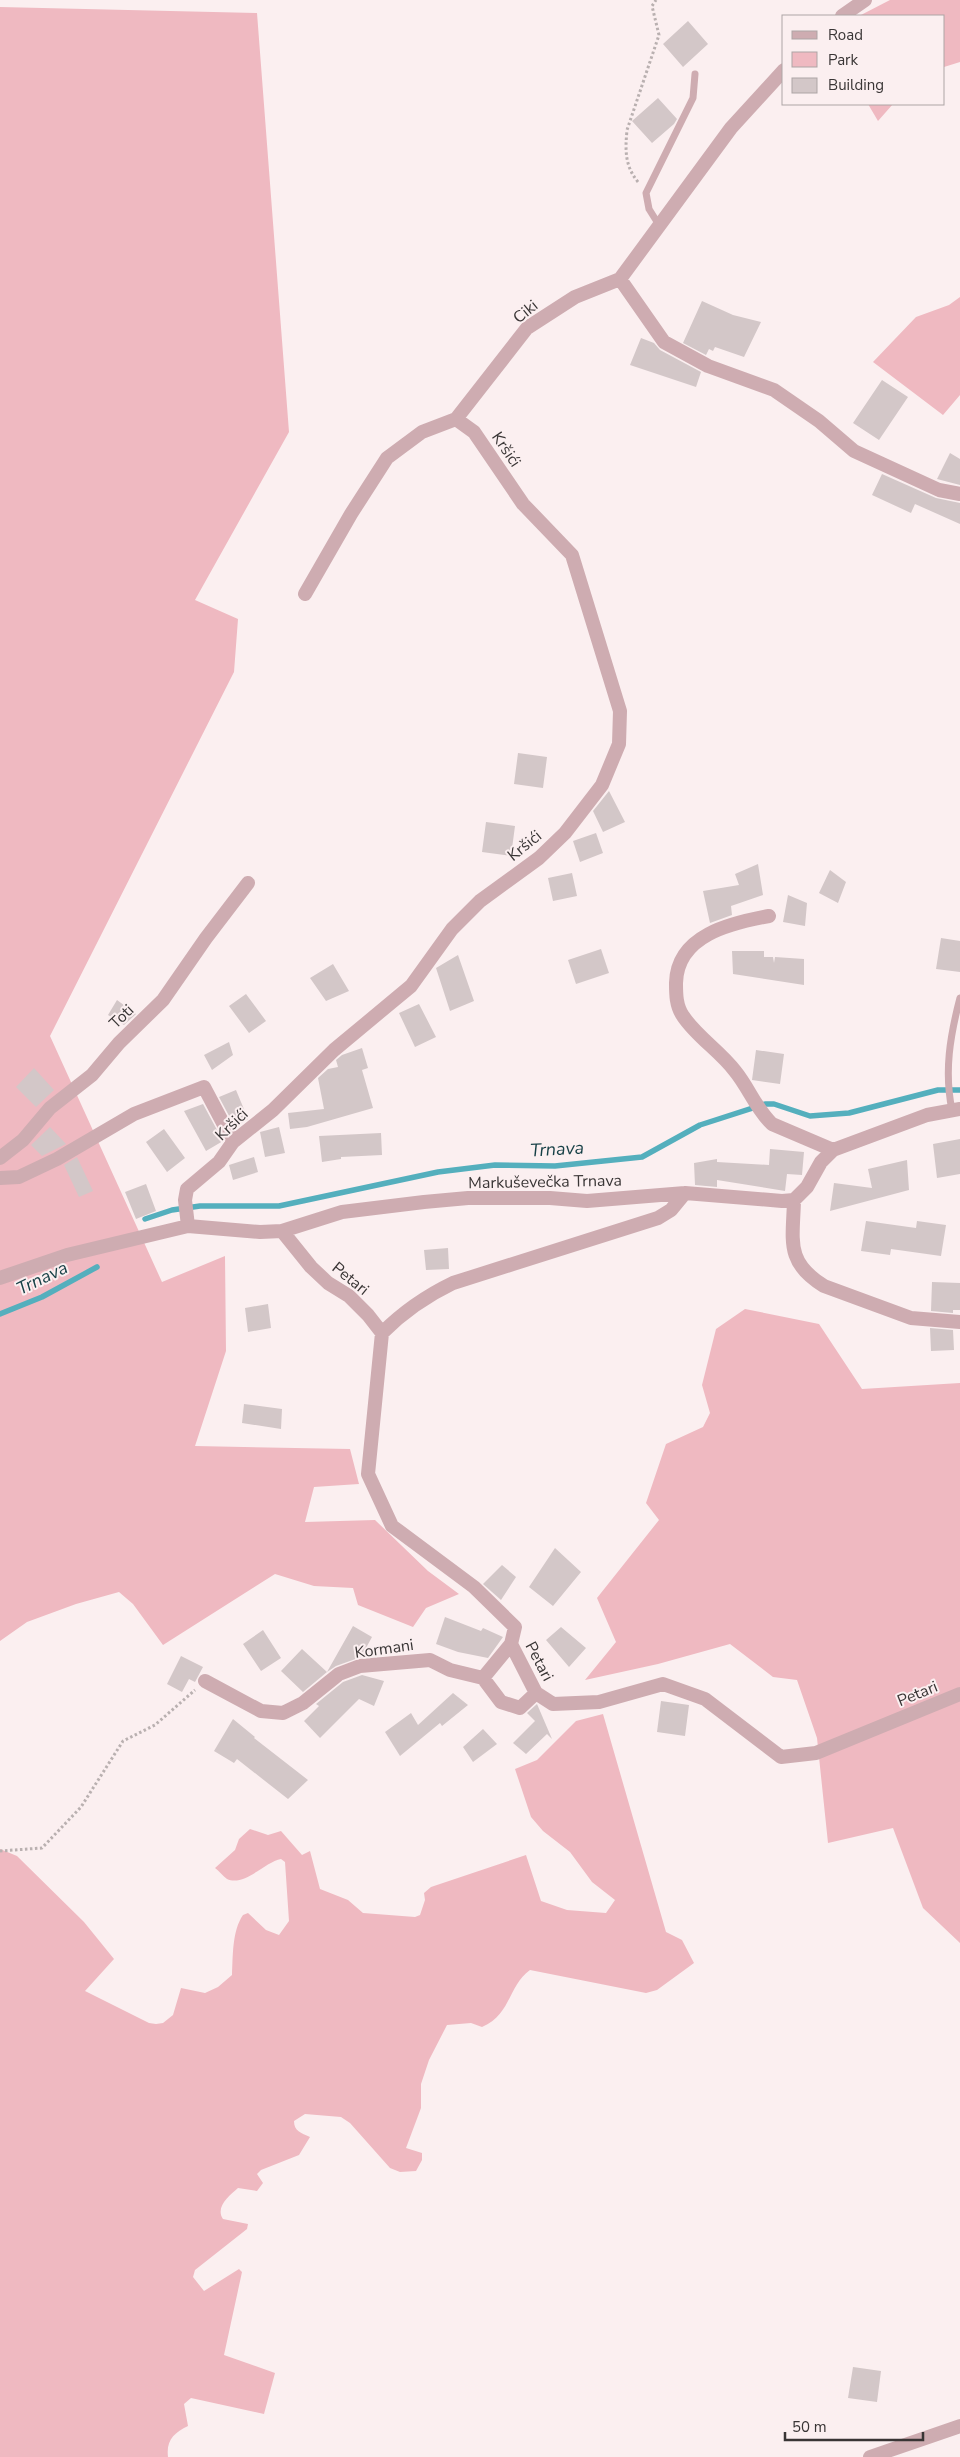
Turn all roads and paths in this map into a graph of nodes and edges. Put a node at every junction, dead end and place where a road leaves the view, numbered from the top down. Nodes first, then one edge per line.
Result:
1 (656, 0) edge
2 (865, 0) edge
3 (843, 15) edge
4 (782, 72) edge
5 (695, 74) dead end
6 (646, 193) junction
7 (659, 226) junction
8 (620, 279) junction
9 (456, 419) junction
10 (960, 494) edge
11 (305, 594) dead end
12 (248, 883) dead end
13 (769, 916) dead end
14 (960, 998) edge
15 (956, 1110) edge
16 (234, 1142) junction
17 (833, 1150) junction
18 (0, 1158) edge
19 (0, 1178) edge
20 (685, 1193) junction
21 (794, 1200) junction
22 (187, 1213) junction
23 (282, 1231) junction
24 (0, 1278) edge
25 (960, 1322) edge
26 (382, 1333) junction
27 (511, 1644) junction
28 (483, 1678) junction
29 (204, 1681) joint
30 (536, 1693) junction
31 (960, 1694) edge
32 (0, 1851) edge
33 (960, 2426) edge
34 (870, 2457) edge

1 - 6 path
2 - 3 street
4 - 7 street
5 - 6 lane
6 - 7 lane
7 - 8 street
8 - 9 street, Ciki
8 - 10 street
9 - 11 street
9 - 16 street, Kršići
12 - 18 street, Toti
13 - 17 street
14 - 15 lane
15 - 17 street
16 - 19 street
16 - 22 street, Kršići
17 - 21 street
20 - 21 street, Markuševečka Trnava
20 - 23 street, Markuševečka Trnava
20 - 26 street
21 - 25 street
22 - 23 street
22 - 24 street
23 - 26 street, Petari
26 - 27 street, Petari
27 - 28 street
27 - 30 street, Petari
28 - 29 street, Kormani
28 - 30 street
29 - 32 path
30 - 31 street, Petari
33 - 34 street

